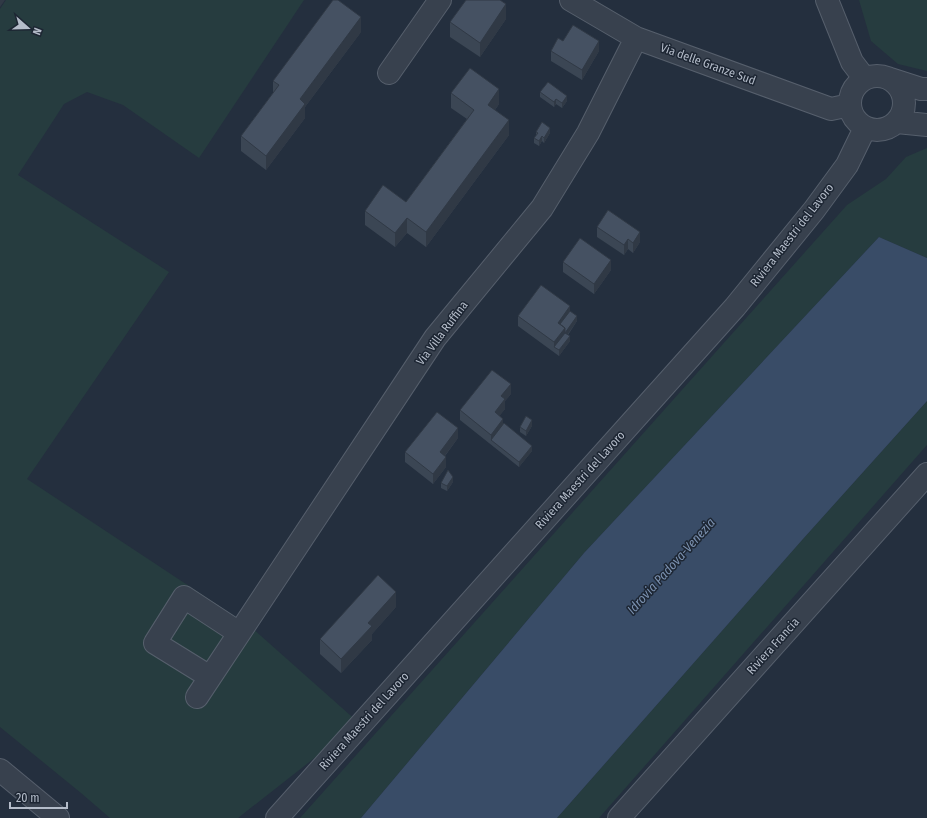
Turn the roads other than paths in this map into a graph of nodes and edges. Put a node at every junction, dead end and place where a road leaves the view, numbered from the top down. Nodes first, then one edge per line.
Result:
1 (440, 0) edge
2 (571, 0) edge
3 (827, 0) edge
4 (636, 38) junction
5 (389, 73) dead end
6 (865, 79) junction
7 (890, 80) junction
8 (927, 88) edge
9 (850, 105) junction
10 (897, 122) junction
11 (927, 125) edge
12 (865, 128) junction
13 (927, 474) edge
14 (241, 630) junction
15 (210, 677) junction
16 (198, 697) dead end
17 (0, 770) edge
18 (58, 818) edge
19 (277, 818) edge
20 (619, 818) edge

1 - 5 street
2 - 4 street, Via delle Granze Sud
3 - 6 street
4 - 9 street, Via delle Granze Sud
4 - 14 street, Via Villa Ruffina
6 - 7 street
6 - 9 street
7 - 8 street
7 - 10 street
9 - 12 street
10 - 11 street
10 - 12 street
12 - 19 street, Riviera Maestri del Lavoro
13 - 20 street, Riviera Francia
14 - 15 street, Via Villa Ruffina
14 - 15 street
15 - 16 street, Via Villa Ruffina
17 - 18 street

